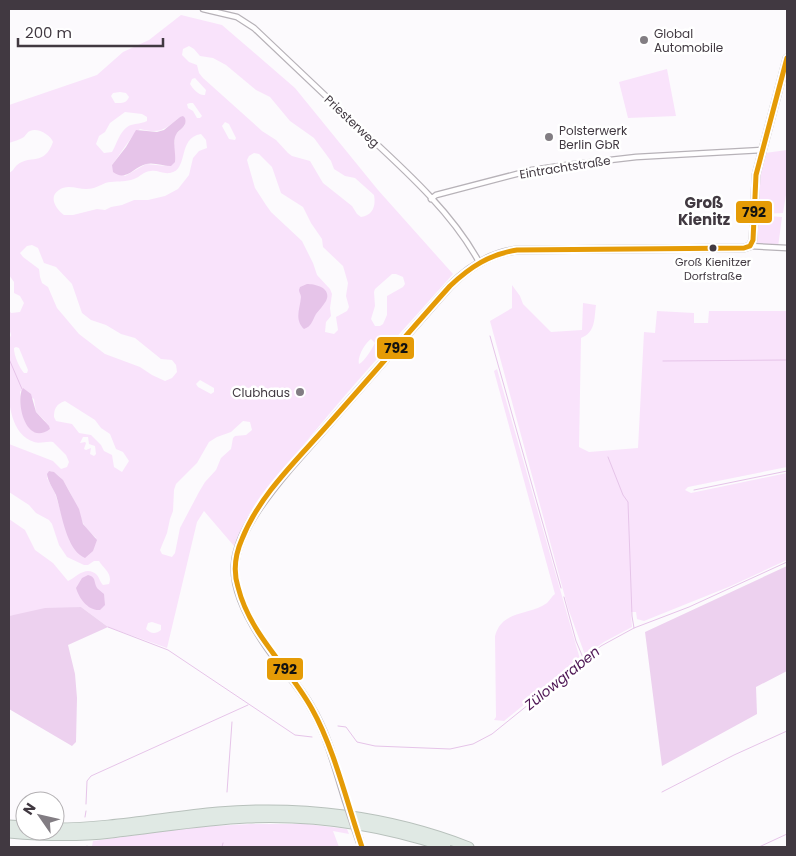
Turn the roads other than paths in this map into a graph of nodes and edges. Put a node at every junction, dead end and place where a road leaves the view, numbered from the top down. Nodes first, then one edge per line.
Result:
1 (203, 9) edge
2 (787, 58) edge
3 (762, 150) junction
4 (431, 199) junction
5 (750, 246) junction
6 (787, 248) edge
7 (479, 262) junction
8 (65, 828) edge
9 (9, 833) edge
10 (361, 844) edge
11 (446, 847) edge
12 (469, 847) edge

1 - 4 street, Priesterweg
2 - 3 main road
3 - 4 street, Eintrachtstraße
3 - 5 main road
4 - 7 street, Priesterweg
5 - 6 street
5 - 7 main road
7 - 10 main road, bridge
8 - 12 highway
9 - 11 highway

